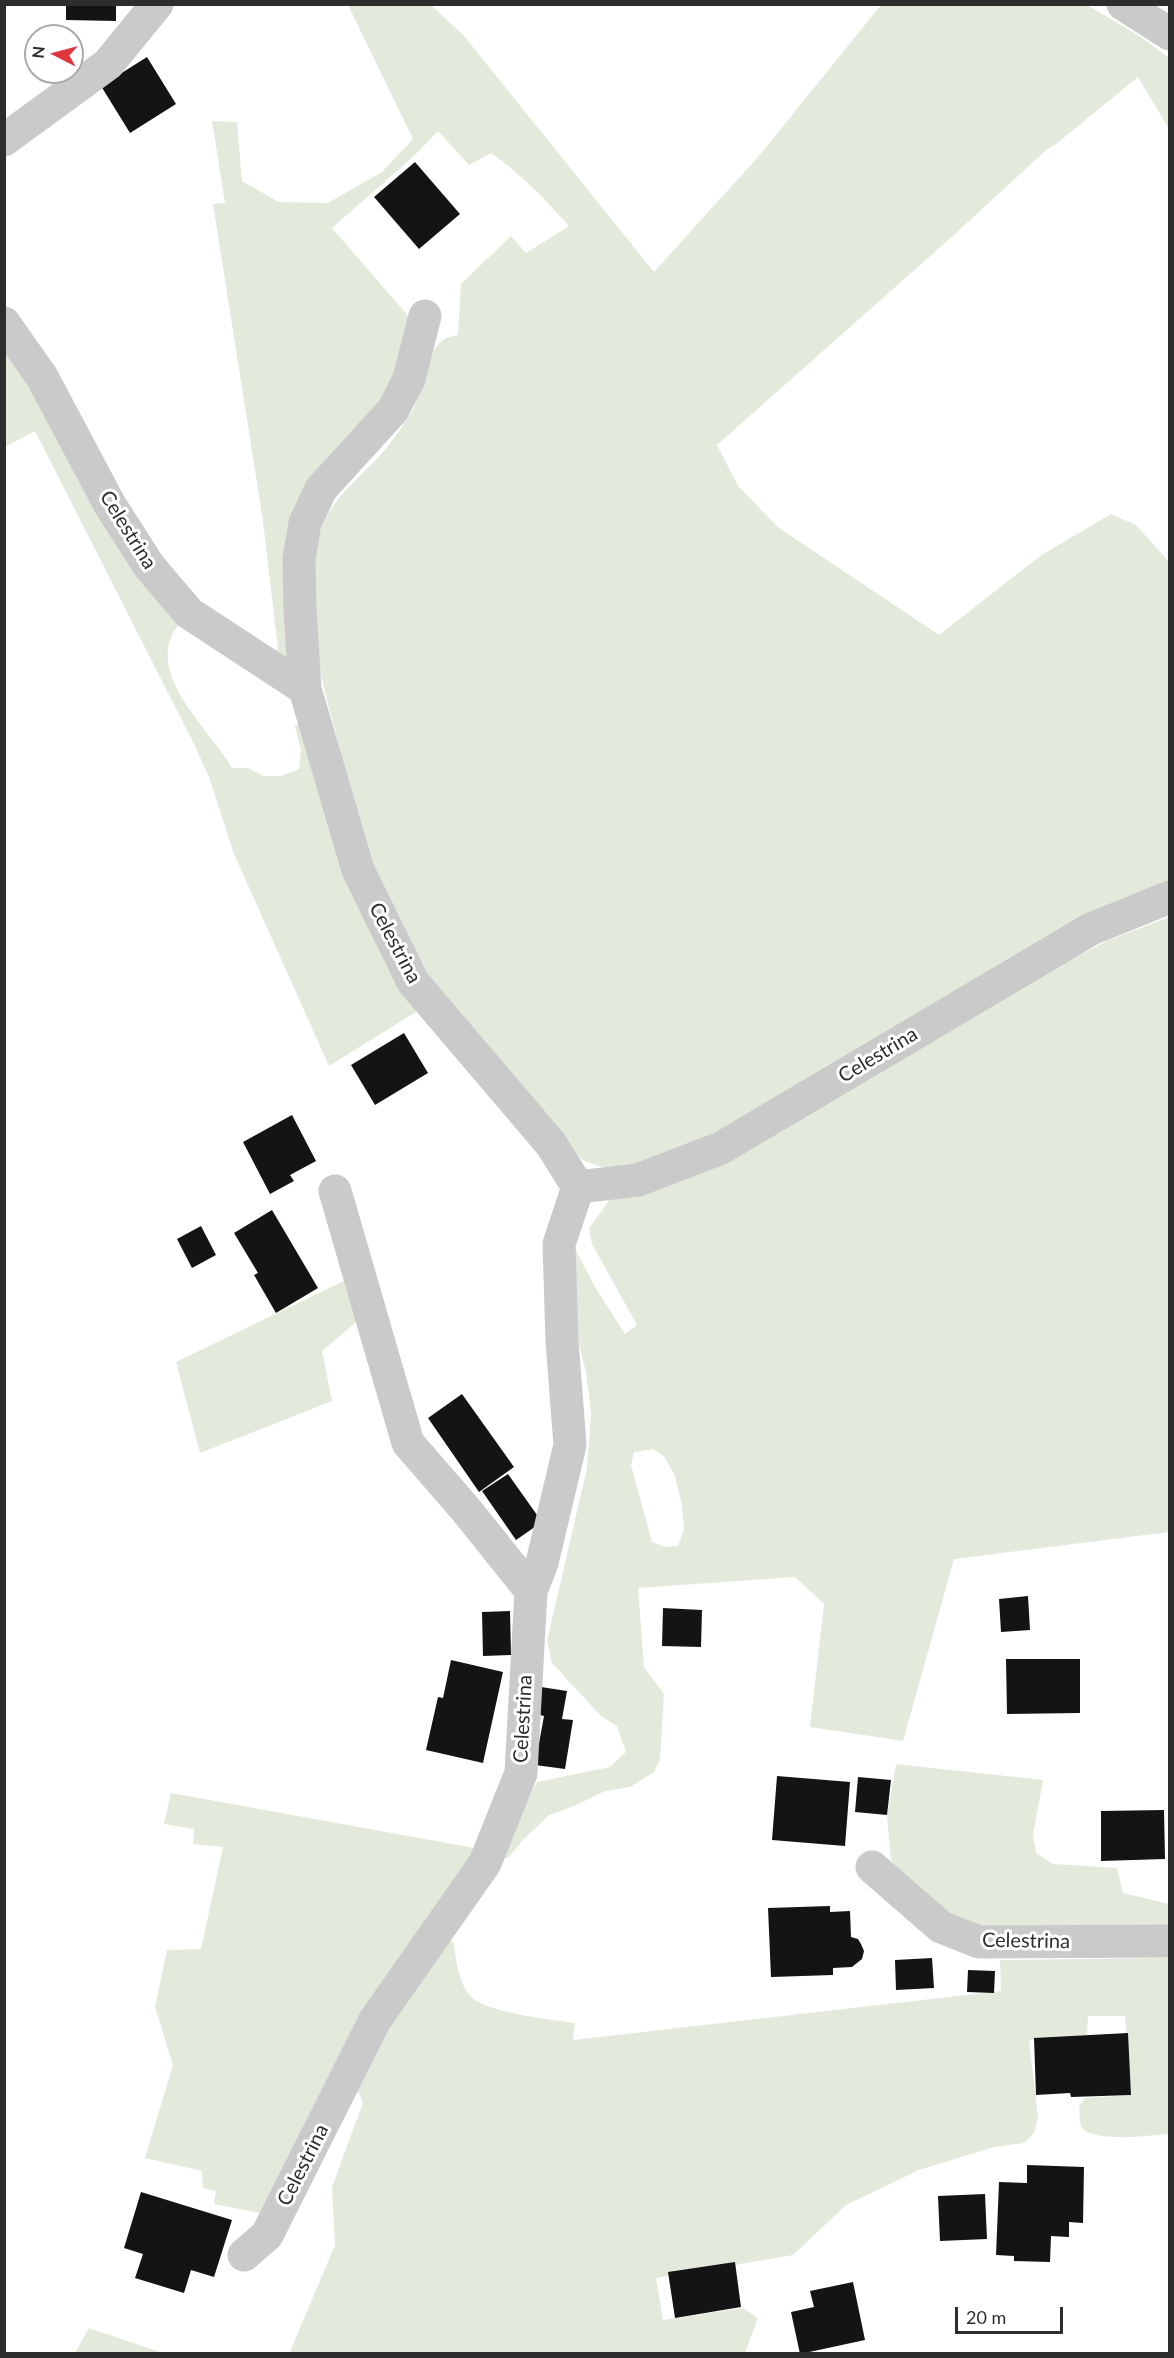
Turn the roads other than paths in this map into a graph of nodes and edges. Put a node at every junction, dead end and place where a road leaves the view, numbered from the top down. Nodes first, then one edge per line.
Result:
1 (157, 4) edge
2 (1123, 4) edge
3 (1170, 34) edge
4 (4, 140) edge
5 (425, 316) dead end
6 (4, 323) edge
7 (305, 689) junction
8 (1170, 897) edge
9 (578, 1187) junction
10 (335, 1191) dead end
11 (531, 1591) junction
12 (873, 1867) dead end
13 (1170, 1941) edge
14 (244, 2254) dead end

1 - 4 street
2 - 3 street
5 - 7 street, Celestrina
6 - 7 street, Celestrina
7 - 9 street, Celestrina
8 - 9 street, Celestrina
9 - 11 street, Celestrina
10 - 11 street
11 - 14 street, Celestrina
12 - 13 street, Celestrina

